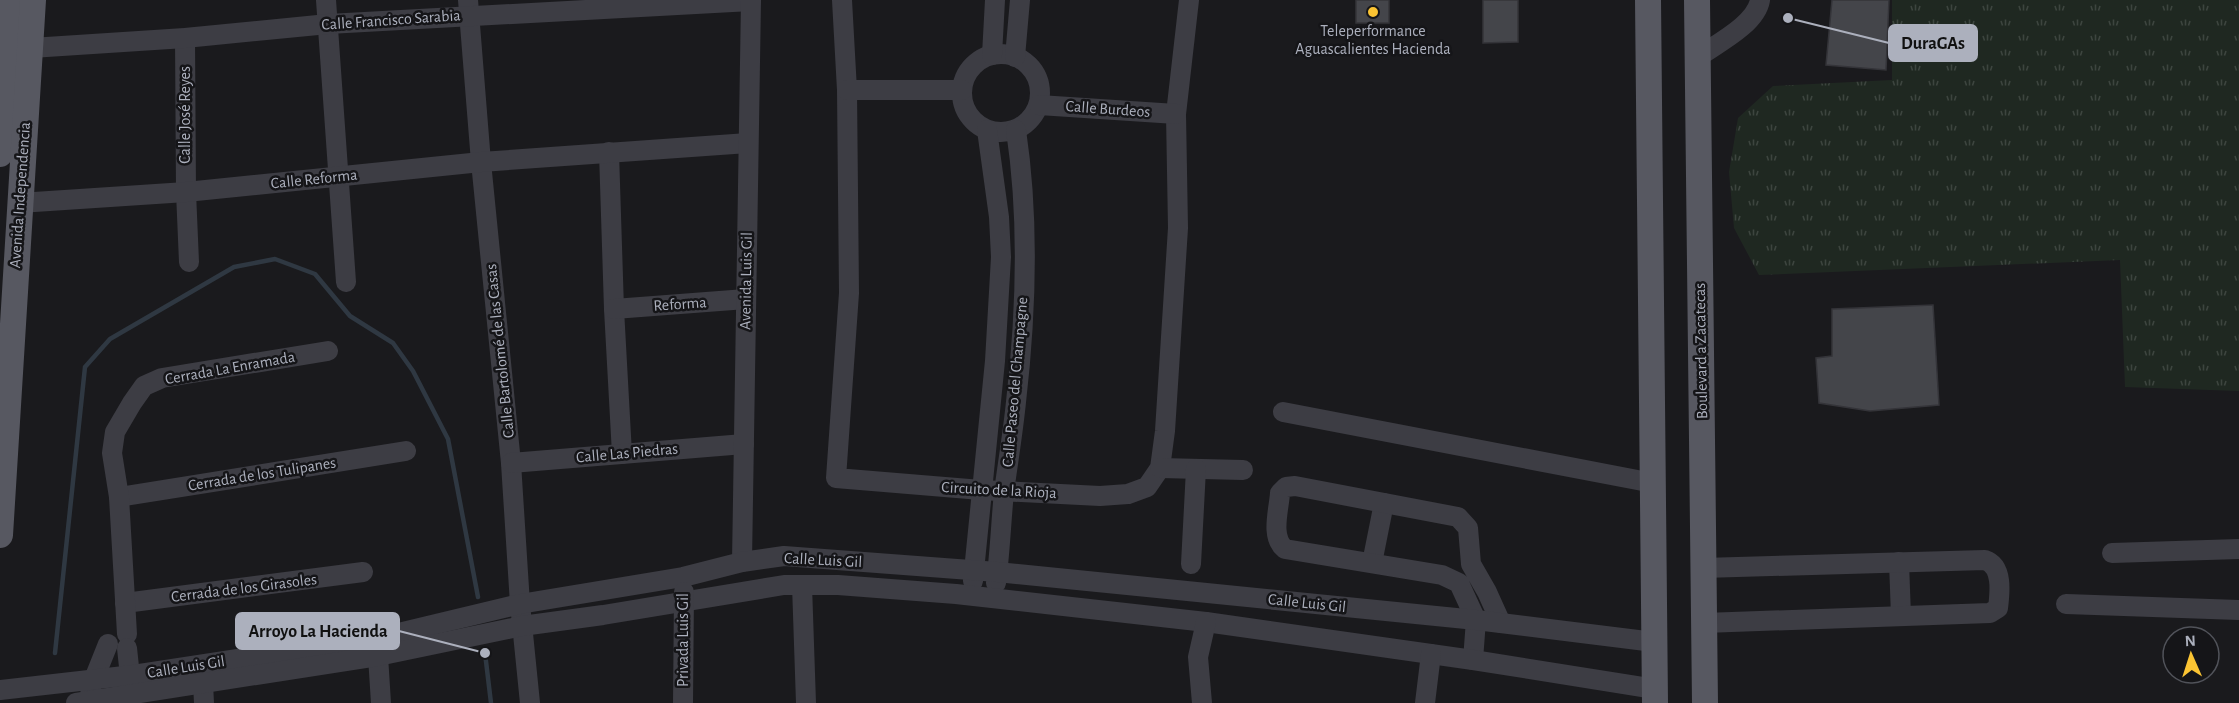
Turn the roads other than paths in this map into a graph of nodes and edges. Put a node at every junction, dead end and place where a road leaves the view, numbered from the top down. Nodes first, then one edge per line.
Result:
1 (10, 0) edge
2 (33, 0) edge
3 (326, 0) edge
4 (751, 0) edge
5 (842, 0) edge
6 (995, 0) edge
7 (1020, 0) edge
8 (1189, 0) edge
9 (1648, 0) edge
10 (1697, 0) edge
11 (1760, 0) edge
12 (469, 8) edge
13 (328, 24) junction
14 (184, 38) junction
15 (31, 48) junction
16 (992, 56) junction
17 (1015, 57) junction
18 (1698, 57) junction
19 (847, 90) junction
20 (962, 90) junction
21 (1039, 105) junction
22 (1176, 114) junction
23 (987, 130) junction
24 (1016, 130) junction
25 (748, 143) junction
26 (609, 152) junction
27 (0, 154) edge
28 (481, 162) junction
29 (338, 177) junction
30 (186, 192) junction
31 (19, 203) junction
32 (189, 262) dead end
33 (346, 282) dead end
34 (746, 299) junction
35 (614, 309) junction
36 (328, 351) dead end
37 (1283, 412) dead end
38 (744, 444) junction
39 (406, 451) dead end
40 (622, 454) junction
41 (511, 463) junction
42 (1160, 468) junction
43 (1196, 469) junction
44 (1242, 470) dead end
45 (1653, 483) junction
46 (981, 490) junction
47 (1005, 491) junction
48 (119, 497) junction
49 (1384, 503) junction
50 (0, 535) edge
51 (2239, 549) edge
52 (2112, 554) dead end
53 (742, 562) junction
54 (1899, 562) junction
55 (1372, 563) junction
56 (1191, 564) dead end
57 (1703, 568) junction
58 (974, 570) junction
59 (363, 572) dead end
60 (997, 572) junction
61 (683, 577) junction
62 (802, 585) junction
63 (971, 595) junction
64 (994, 597) junction
65 (684, 602) junction
66 (125, 603) junction
67 (520, 604) junction
68 (2066, 604) dead end
69 (2239, 610) edge
70 (1900, 616) junction
71 (1476, 620) junction
72 (1206, 622) junction
73 (1501, 623) junction
74 (1704, 623) junction
75 (522, 626) junction
76 (119, 640) junction
77 (1654, 642) junction
78 (1431, 654) junction
79 (378, 656) junction
80 (1473, 660) junction
81 (133, 675) junction
82 (92, 680) junction
83 (0, 690) edge
84 (145, 692) junction
85 (203, 693) edge
86 (1655, 696) edge
87 (81, 702) edge
88 (381, 703) edge
89 (530, 703) edge
90 (683, 703) edge
91 (806, 703) edge
92 (1202, 703) edge
93 (1425, 703) edge
94 (1705, 703) edge

1 - 27 main road, Avenida Independencia
2 - 15 main road, Avenida Independencia
3 - 13 street
4 - 12 street, Calle Francisco Sarabia
4 - 25 street, Avenida Luis Gil
5 - 19 street, Circuito de la Rioja
6 - 16 street
7 - 17 street
8 - 22 street
9 - 45 main road
10 - 18 main road, Boulevard a Zacatecas
11 - 18 street
12 - 13 street, Calle Francisco Sarabia
12 - 28 street, Calle Bartolomé de las Casas
13 - 14 street, Calle Francisco Sarabia
13 - 29 street
14 - 15 street, Calle Francisco Sarabia
14 - 30 street, Calle José Reyes
15 - 31 main road, Avenida Independencia
16 - 17 street
16 - 20 street
17 - 21 street
18 - 57 main road, Boulevard a Zacatecas
19 - 20 street
19 - 46 street, Circuito de la Rioja
20 - 23 street
21 - 22 street, Calle Burdeos
21 - 24 street
22 - 42 street
23 - 24 street
23 - 46 street, Calle Paseo del Champagne
24 - 47 street, Calle Paseo del Champagne
25 - 26 street, Calle Reforma
25 - 34 street, Avenida Luis Gil
26 - 28 street, Calle Reforma
26 - 35 street
28 - 29 street, Calle Reforma
28 - 41 street, Calle Bartolomé de las Casas
29 - 30 street, Calle Reforma
29 - 33 street
30 - 31 street, Calle Reforma
30 - 32 street, Calle José Reyes
31 - 50 main road, Avenida Independencia
34 - 35 street, Reforma
34 - 38 street, Avenida Luis Gil
35 - 40 street
36 - 48 street, Cerrada La Enramada
37 - 45 street
38 - 40 street, Calle Las Piedras
38 - 53 street, Avenida Luis Gil
39 - 48 street, Cerrada de los Tulipanes
40 - 41 street, Calle Las Piedras
41 - 67 street, Calle Bartolomé de las Casas
42 - 43 street
42 - 47 street, Circuito de la Rioja
43 - 44 street
43 - 56 street
45 - 77 main road
46 - 47 street, Circuito de la Rioja
46 - 58 street, Calle Paseo del Champagne
47 - 60 street, Calle Paseo del Champagne
48 - 66 street, Cerrada La Enramada
49 - 55 street
49 - 55 street
49 - 73 street
51 - 52 street
53 - 58 street, Calle Luis Gil
53 - 61 street, Calle Luis Gil
54 - 57 street
54 - 70 street
54 - 70 street
55 - 71 street
57 - 74 main road, Boulevard a Zacatecas
58 - 60 street, Calle Luis Gil
58 - 63 street, Calle Paseo del Champagne
59 - 66 street, Cerrada de los Girasoles
60 - 64 street, Calle Paseo del Champagne
60 - 71 street, Calle Luis Gil
61 - 65 street, Privada Luis Gil
61 - 67 street, Calle Luis Gil
62 - 63 street, Calle Luis Gil
62 - 65 street, Calle Luis Gil
62 - 91 street
63 - 64 street, Calle Luis Gil
64 - 72 street, Calle Luis Gil
65 - 75 street, Calle Luis Gil
65 - 90 street, Privada Luis Gil
66 - 76 street, Cerrada La Enramada
67 - 75 street, Calle Bartolomé de las Casas
67 - 81 street, Calle Luis Gil
68 - 69 street
70 - 74 street
71 - 73 street, Calle Luis Gil
71 - 80 street
72 - 78 street, Calle Luis Gil
72 - 92 street
73 - 77 street, Calle Luis Gil
74 - 94 main road, Boulevard a Zacatecas
75 - 79 street, Calle Luis Gil
75 - 89 street, Calle Bartolomé de las Casas
76 - 81 street
76 - 82 street, Cerrada La Enramada
77 - 86 main road
78 - 80 street, Calle Luis Gil
78 - 93 street
79 - 85 street, Calle Luis Gil
79 - 88 street
80 - 86 street, Calle Luis Gil
81 - 82 street, Calle Luis Gil
81 - 84 street
82 - 83 street, Calle Luis Gil
82 - 87 street, Cerrada La Enramada
84 - 85 street, Calle Luis Gil
84 - 87 street, Calle Luis Gil

